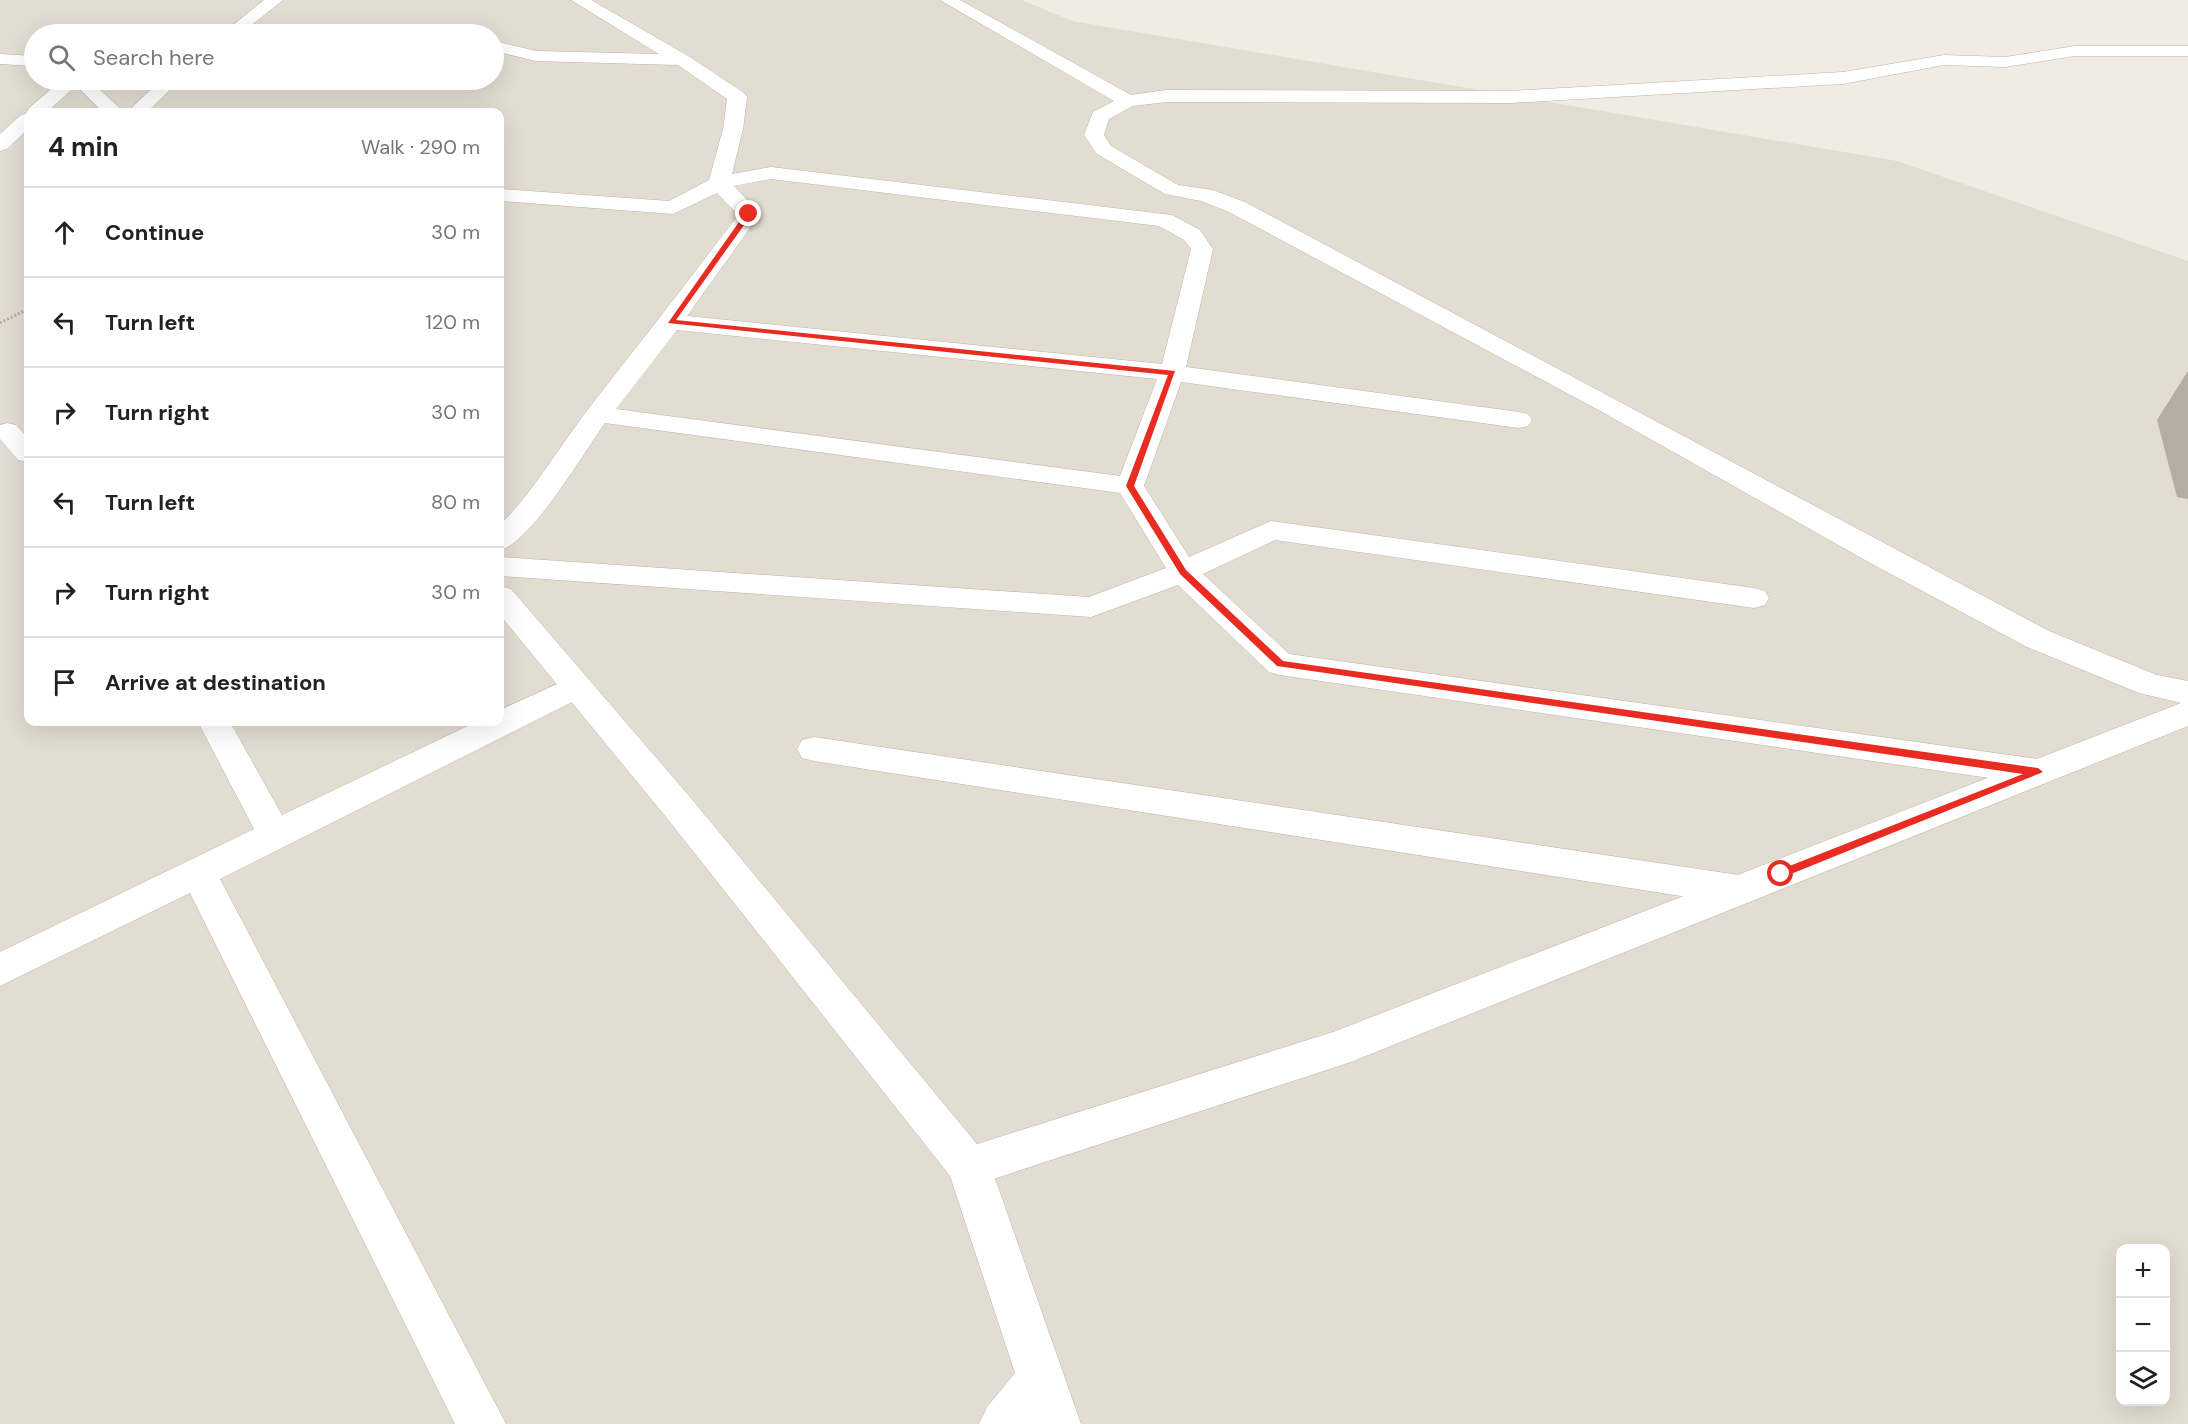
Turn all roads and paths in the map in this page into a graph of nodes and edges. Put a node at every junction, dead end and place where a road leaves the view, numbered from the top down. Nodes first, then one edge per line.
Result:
1 (275, 0) edge
2 (579, 0) edge
3 (948, 0) edge
4 (243, 24) edge
5 (504, 48) edge
6 (2188, 51) edge
7 (0, 59) edge
8 (24, 60) edge
9 (684, 61) junction
10 (61, 90) edge
11 (90, 90) edge
12 (160, 90) edge
13 (1128, 101) junction
14 (41, 108) edge
15 (110, 108) edge
16 (140, 108) edge
17 (24, 123) edge
18 (0, 145) edge
19 (719, 183) junction
20 (504, 195) edge
21 (24, 311) edge
22 (671, 322) junction
23 (0, 323) edge
24 (1172, 373) junction
25 (598, 414) junction
26 (1519, 420) dead end
27 (7, 431) dead end
28 (24, 450) edge
29 (1130, 486) junction
30 (504, 537) edge
31 (504, 567) edge
32 (1183, 572) junction
33 (1754, 598) dead end
34 (504, 601) edge
35 (575, 687) junction
36 (2188, 693) edge
37 (2188, 713) edge
38 (504, 722) edge
39 (216, 726) edge
40 (496, 726) edge
41 (814, 749) dead end
42 (2038, 772) junction
43 (275, 835) junction
44 (198, 872) junction
45 (1738, 891) junction
46 (0, 970) edge
47 (969, 1167) junction
48 (1048, 1402) edge
49 (481, 1424) edge
50 (1004, 1424) edge

1 - 4 street
2 - 9 street
3 - 13 street
5 - 9 street
6 - 13 street
7 - 8 street
9 - 19 street
10 - 14 street
11 - 15 street
12 - 16 street
13 - 36 street
17 - 18 street
19 - 20 street
19 - 22 street
19 - 24 street
21 - 23 path
22 - 24 street
22 - 25 street
24 - 26 street
24 - 29 street
25 - 29 street
25 - 30 street
27 - 28 street
29 - 32 street
31 - 32 street
32 - 33 street
32 - 42 street
34 - 35 street
35 - 38 street
35 - 47 street
37 - 42 street
39 - 43 street
40 - 43 street
41 - 45 street
42 - 45 street
43 - 44 street
44 - 46 street
44 - 49 street
45 - 47 street
47 - 48 street
48 - 50 street

